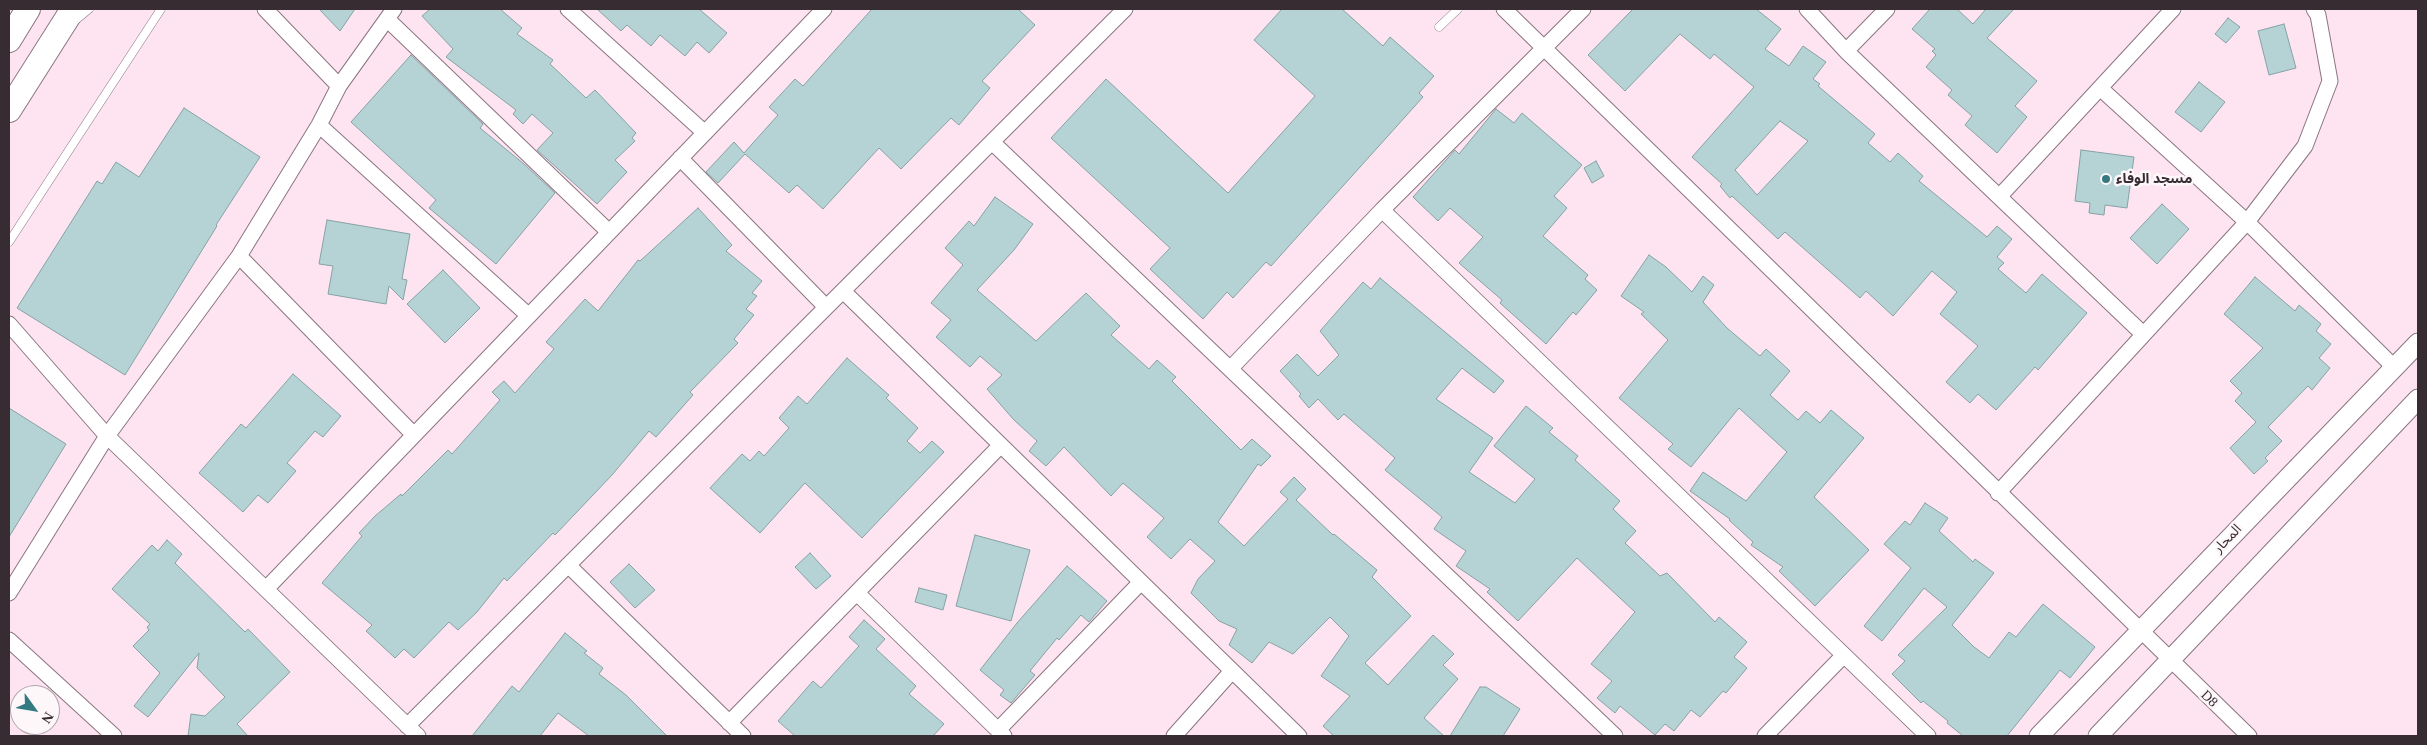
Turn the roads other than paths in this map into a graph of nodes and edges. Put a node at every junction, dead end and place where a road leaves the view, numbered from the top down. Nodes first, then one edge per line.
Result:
1 (28, 9) edge
2 (73, 9) edge
3 (89, 9) edge
4 (161, 9) edge
5 (265, 9) edge
6 (568, 9) edge
7 (824, 9) edge
8 (1125, 9) edge
9 (1458, 9) edge
10 (1504, 9) edge
11 (1583, 9) edge
12 (1807, 9) edge
13 (1887, 9) edge
14 (2173, 9) edge
15 (2314, 9) edge
16 (390, 14) edge
17 (1439, 27) dead end
18 (9, 40) edge
19 (53, 40) junction
20 (1544, 48) junction
21 (1846, 52) junction
22 (339, 86) junction
23 (2100, 88) junction
24 (9, 110) edge
25 (319, 125) junction
26 (705, 133) junction
27 (992, 142) junction
28 (680, 158) junction
29 (1999, 197) junction
30 (1382, 210) junction
31 (2247, 222) junction
32 (609, 232) junction
33 (9, 242) edge
34 (238, 256) junction
35 (843, 291) junction
36 (826, 307) junction
37 (529, 316) junction
38 (9, 325) edge
39 (2143, 334) junction
40 (2418, 343) edge
41 (2394, 367) junction
42 (1230, 369) junction
43 (2418, 399) edge
44 (414, 435) junction
45 (107, 436) junction
46 (1001, 445) junction
47 (1998, 493) junction
48 (568, 565) junction
49 (1141, 582) junction
50 (266, 589) junction
51 (9, 593) edge
52 (856, 593) junction
53 (2140, 631) junction
54 (9, 640) edge
55 (1844, 655) junction
56 (2170, 661) junction
57 (1232, 671) junction
58 (730, 723) junction
59 (412, 731) edge
60 (1001, 733) edge
61 (114, 736) edge
62 (743, 736) edge
63 (1174, 736) edge
64 (1299, 736) edge
65 (1615, 736) edge
66 (1765, 736) edge
67 (1928, 736) edge
68 (2038, 736) edge
69 (2098, 736) edge
70 (2248, 736) edge

1 - 18 main road
2 - 19 main road
3 - 19 lane
4 - 33 lane
5 - 22 street
6 - 26 street
7 - 26 street
8 - 27 street
9 - 17 lane
10 - 20 street, D8
11 - 20 street
12 - 21 street
13 - 21 street
14 - 23 street
15 - 31 street
16 - 22 street
16 - 32 street
19 - 24 main road
20 - 30 street
20 - 47 street, D8
21 - 29 street
22 - 25 street
23 - 29 street
23 - 31 street
25 - 34 street
25 - 37 street
26 - 28 street
27 - 35 street
27 - 42 street
28 - 32 street
28 - 36 street
29 - 39 street
30 - 42 street
30 - 55 street
31 - 39 street
31 - 41 street
32 - 37 street
34 - 44 street
34 - 45 street
35 - 36 street
35 - 46 street
36 - 48 street
37 - 44 street
38 - 45 street
39 - 47 street
40 - 41 street, المحار
41 - 53 street, المحار
42 - 65 street
43 - 56 street
44 - 50 street
45 - 50 street
45 - 51 street
46 - 49 street
46 - 52 street
47 - 53 street, D8
48 - 58 street
48 - 59 street
49 - 57 street
49 - 60 street
50 - 59 street
52 - 58 street
52 - 60 street
53 - 56 street, D8
53 - 68 street, المحار
54 - 61 street
55 - 66 street
55 - 67 street
56 - 69 street
56 - 70 street, D8
57 - 63 street
57 - 64 street
58 - 62 street

